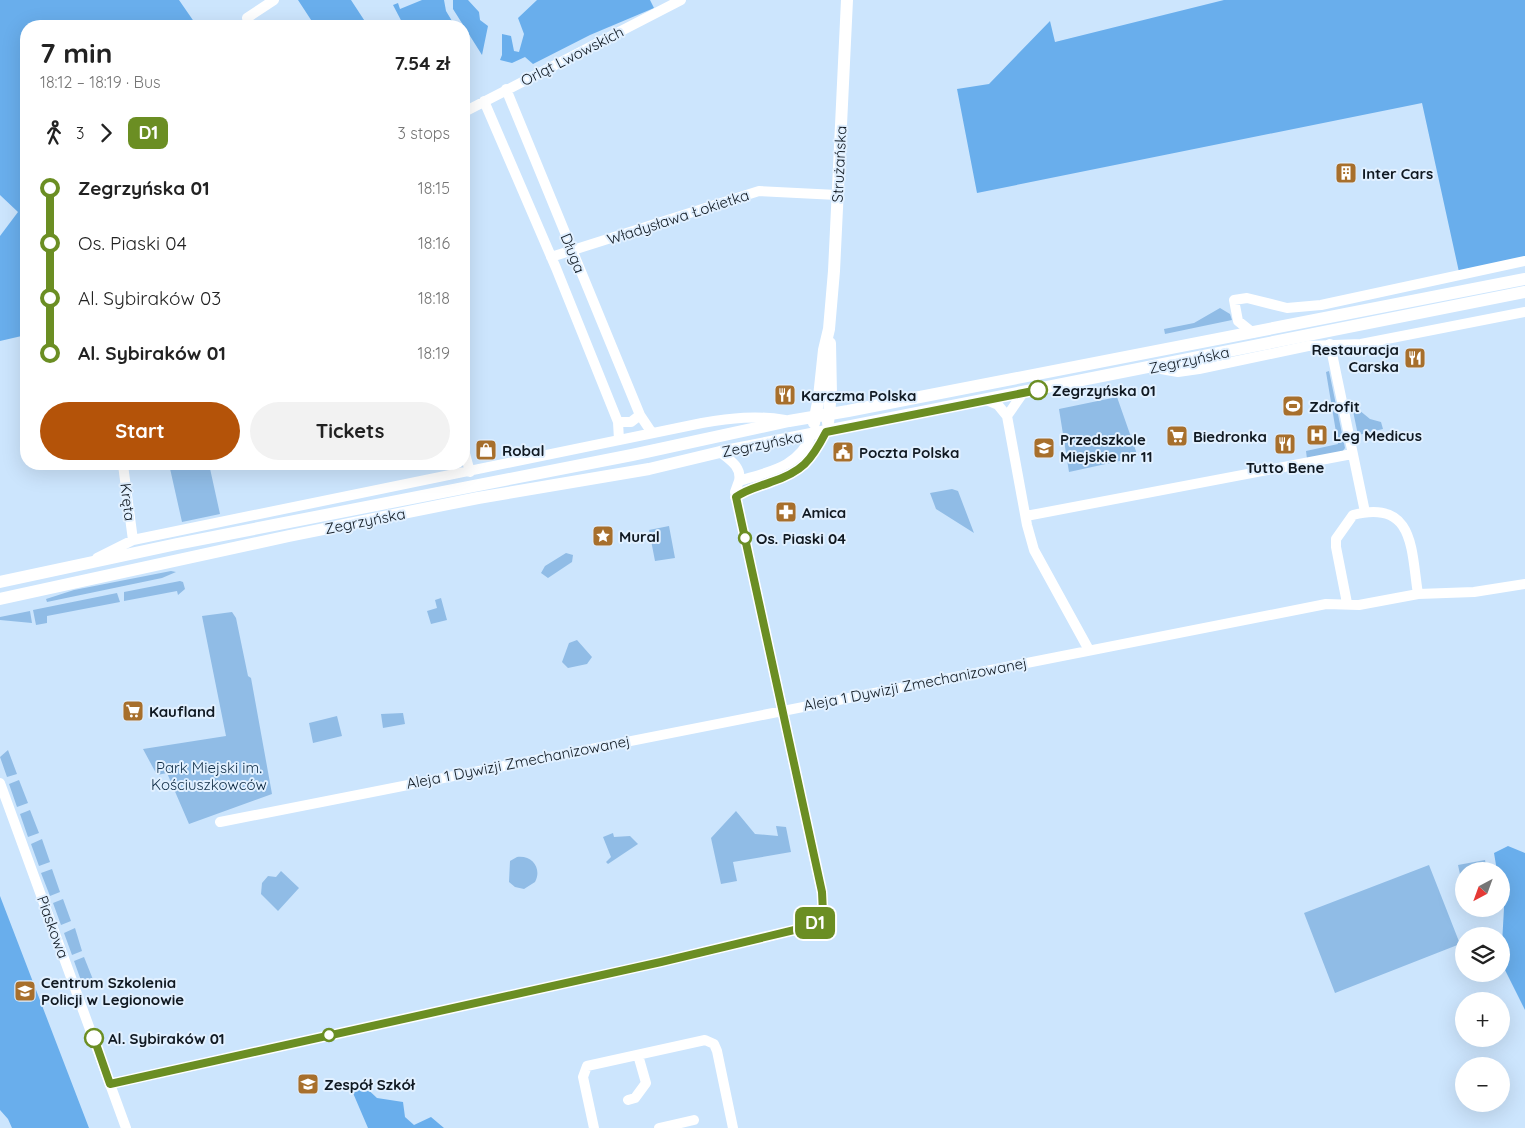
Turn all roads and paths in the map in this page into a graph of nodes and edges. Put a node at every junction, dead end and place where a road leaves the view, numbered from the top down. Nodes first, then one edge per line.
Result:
1 (274, 0) edge
2 (681, 0) edge
3 (847, 0) edge
4 (247, 18) dead end
5 (506, 90) junction
6 (484, 101) junction
7 (470, 109) edge
8 (837, 195) junction
9 (572, 251) junction
10 (551, 257) junction
11 (1525, 262) edge
12 (1525, 279) edge
13 (1525, 292) edge
14 (1525, 312) edge
15 (1238, 321) junction
16 (829, 329) junction
17 (1253, 333) junction
18 (1224, 338) junction
19 (1330, 344) junction
20 (1154, 368) junction
21 (1023, 393) junction
22 (986, 400) junction
23 (640, 415) junction
24 (830, 415) junction
25 (1007, 416) junction
26 (815, 417) junction
27 (789, 421) junction
28 (618, 422) junction
29 (826, 432) junction
30 (652, 434) junction
31 (811, 435) junction
32 (619, 440) junction
33 (720, 452) junction
34 (1352, 454) junction
35 (124, 470) edge
36 (470, 472) joint
37 (739, 481) junction
38 (736, 497) junction
39 (1365, 512) junction
40 (1026, 516) junction
41 (133, 540) junction
42 (80, 566) junction
43 (0, 582) edge
44 (1525, 584) edge
45 (1418, 594) junction
46 (0, 599) edge
47 (1346, 603) junction
48 (1088, 650) junction
49 (782, 710) junction
50 (0, 783) edge
51 (220, 822) dead end
52 (638, 1054) junction
53 (110, 1084) junction
54 (628, 1100) dead end
55 (694, 1120) dead end
56 (126, 1128) edge
57 (594, 1128) edge
58 (659, 1128) edge
59 (733, 1128) edge

1 - 4 street
2 - 5 street, Orląt Lwowskich
3 - 8 main road, Strużańska
5 - 6 street, Orląt Lwowskich
5 - 9 street, Długa
6 - 7 street, Orląt Lwowskich
6 - 10 street, Długa
8 - 9 street, Władysława Łokietka
8 - 16 main road, Strużańska
9 - 10 street, Władysława Łokietka
9 - 23 street, Długa
10 - 28 street, Długa
11 - 15 street
12 - 17 main road, Zegrzyńska
13 - 20 main road, Zegrzyńska
14 - 19 street
15 - 17 street
15 - 18 street
16 - 24 main road, Strużańska
16 - 26 main road, Strużańska
17 - 18 main road, Zegrzyńska
18 - 24 main road, Zegrzyńska
19 - 20 street
19 - 34 street
20 - 21 main road, Zegrzyńska
21 - 22 main road, Zegrzyńska
21 - 25 street
22 - 25 street
22 - 29 main road, Zegrzyńska
23 - 28 street
23 - 30 street, Długa
24 - 26 main road, Zegrzyńska
24 - 29 main road, Strużańska
25 - 40 street
26 - 27 main road, Zegrzyńska
26 - 31 main road, Strużańska
27 - 30 street
27 - 42 main road, Zegrzyńska
28 - 32 street, Długa
29 - 31 main road, Zegrzyńska
29 - 38 street
30 - 32 street
31 - 33 main road, Zegrzyńska
31 - 37 street
32 - 36 street
33 - 37 street
33 - 46 main road, Zegrzyńska
34 - 39 street
34 - 40 street
35 - 41 street, Kręta
36 - 41 street
37 - 38 street
38 - 49 street
39 - 45 street
39 - 47 street
40 - 48 street
41 - 42 street
42 - 43 main road, Zegrzyńska
44 - 45 street, Aleja 1 Dywizji Zmechanizowanej
45 - 47 street, Aleja 1 Dywizji Zmechanizowanej
47 - 48 street, Aleja 1 Dywizji Zmechanizowanej
48 - 49 street, Aleja 1 Dywizji Zmechanizowanej
49 - 51 street, Aleja 1 Dywizji Zmechanizowanej
49 - 53 street
50 - 53 street, Piaskowa
52 - 54 street
52 - 57 street
52 - 59 street
53 - 56 street, Piaskowa
55 - 58 street

